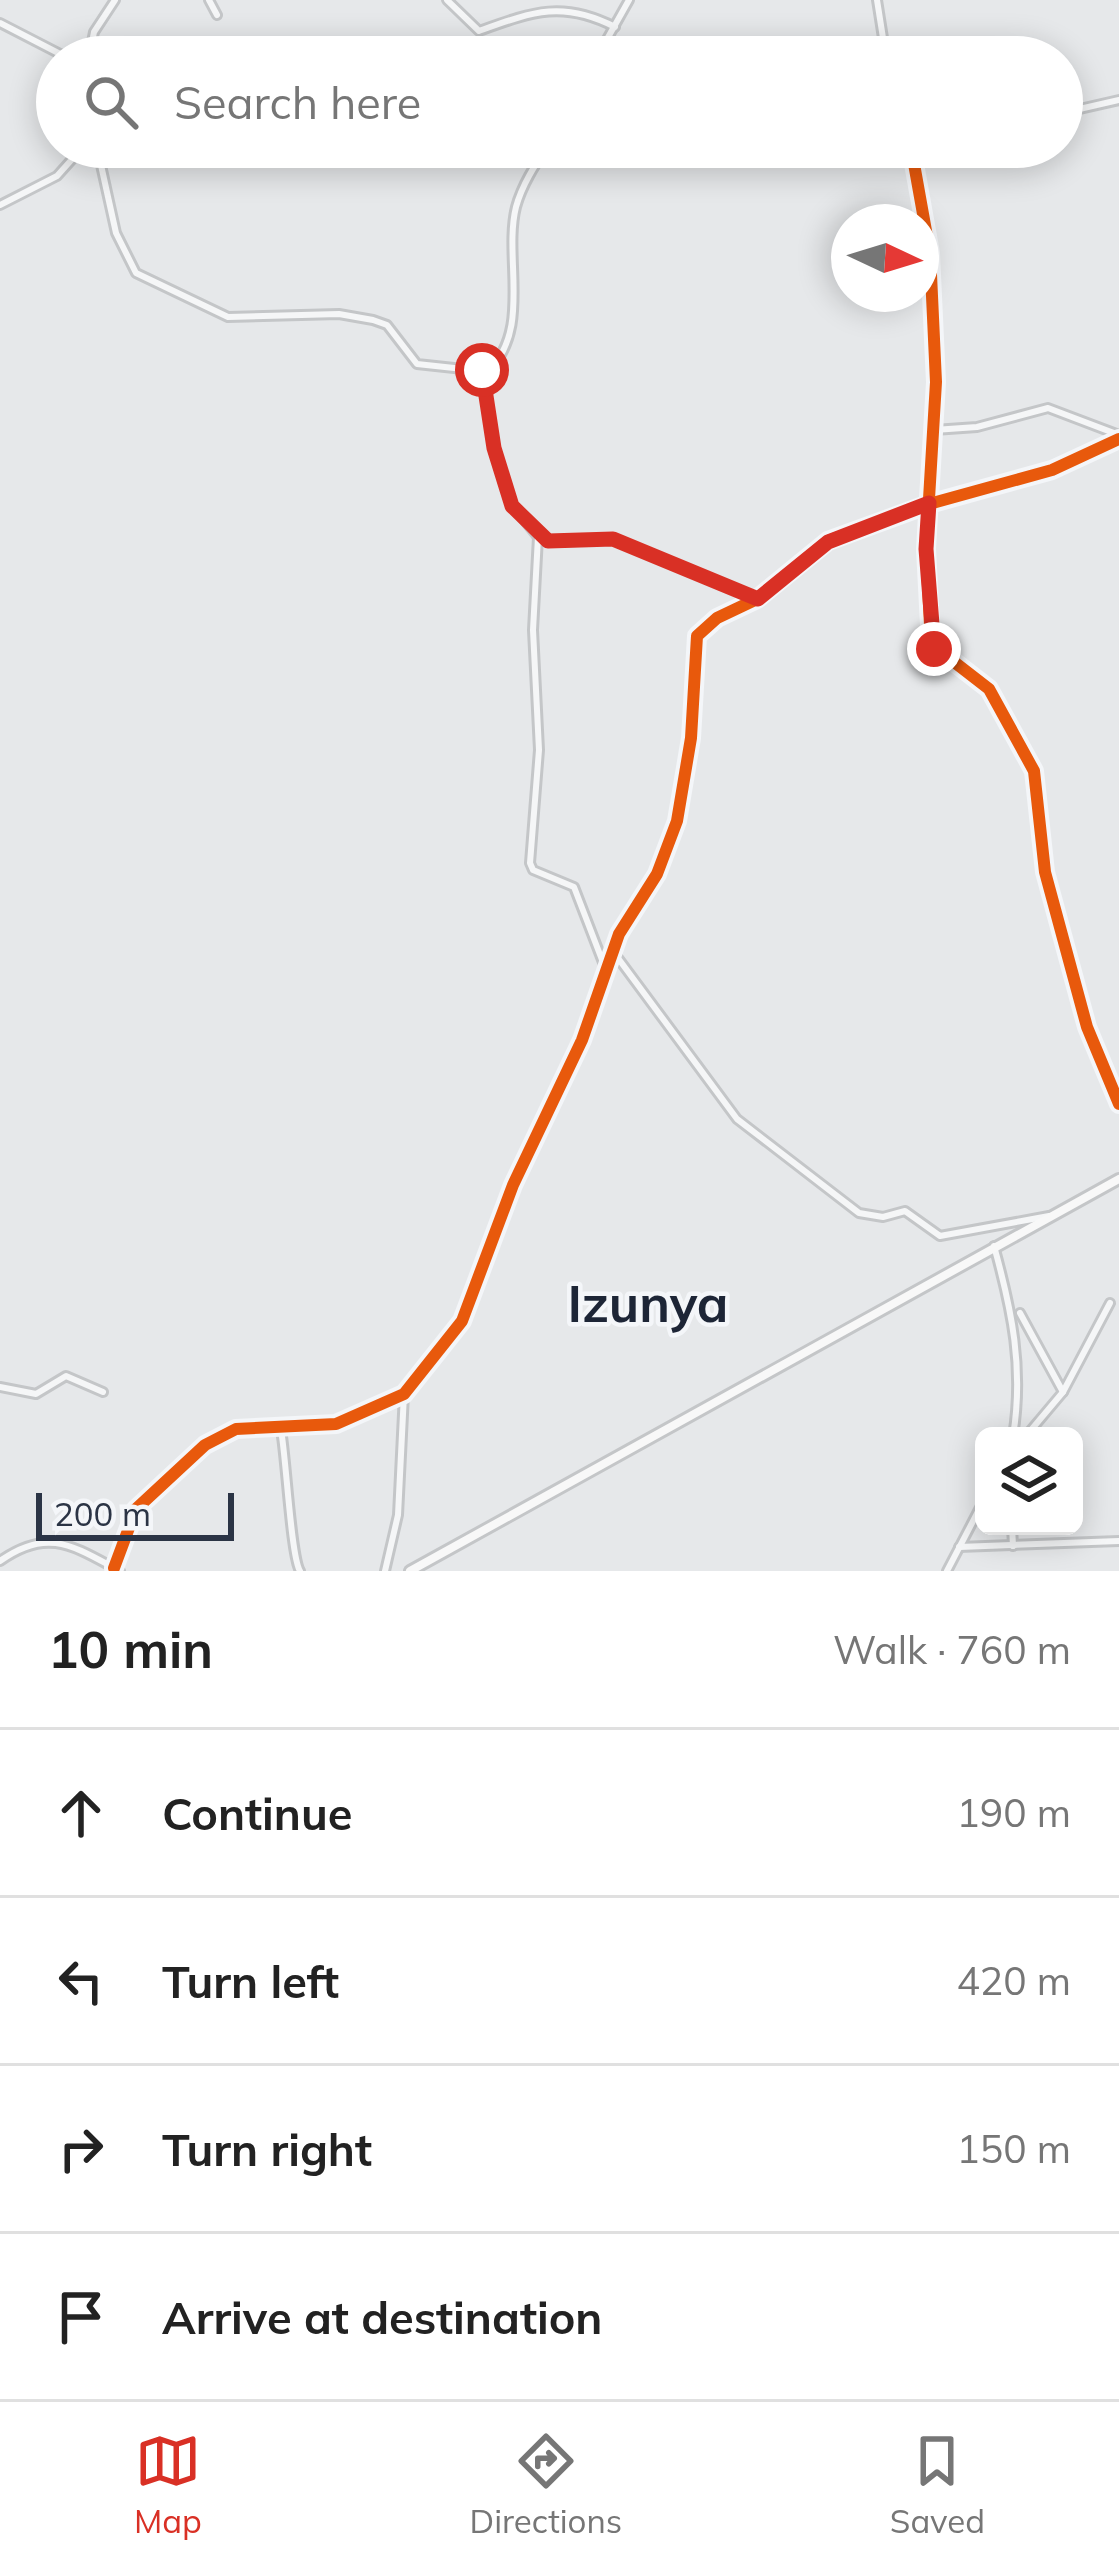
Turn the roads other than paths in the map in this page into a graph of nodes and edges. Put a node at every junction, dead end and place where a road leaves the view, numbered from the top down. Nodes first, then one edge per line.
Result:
1 (115, 0) edge
2 (209, 0) edge
3 (447, 0) edge
4 (629, 0) edge
5 (877, 0) edge
6 (217, 15) dead end
7 (0, 23) edge
8 (615, 26) junction
9 (93, 36) edge
10 (609, 36) edge
11 (883, 36) edge
12 (36, 42) edge
13 (1119, 100) edge
14 (1083, 108) edge
15 (64, 168) edge
16 (102, 168) edge
17 (536, 168) edge
18 (915, 168) edge
19 (0, 205) edge
20 (486, 373) junction
21 (934, 430) junction
22 (1119, 437) edge
23 (929, 503) junction
24 (538, 537) junction
25 (758, 599) junction
26 (612, 950) junction
27 (606, 968) junction
28 (1119, 1104) edge
29 (1119, 1180) edge
30 (1055, 1215) junction
31 (994, 1246) junction
32 (1110, 1303) dead end
33 (1021, 1313) dead end
34 (0, 1387) edge
35 (103, 1392) dead end
36 (1063, 1392) junction
37 (404, 1394) junction
38 (1014, 1427) edge
39 (1034, 1427) edge
40 (281, 1430) junction
41 (975, 1517) edge
42 (1012, 1535) edge
43 (1119, 1541) edge
44 (959, 1546) junction
45 (1013, 1546) junction
46 (0, 1561) edge
47 (117, 1570) edge
48 (300, 1571) edge
49 (385, 1571) edge
50 (410, 1571) edge
51 (947, 1571) edge

1 - 9 street
2 - 6 street
3 - 8 street
4 - 8 street
5 - 11 street
7 - 12 street
8 - 10 street
13 - 14 street
15 - 19 street
16 - 20 street
17 - 20 street
18 - 21 street
20 - 24 street
21 - 22 street
21 - 23 street
22 - 23 street
23 - 25 street
23 - 28 street
24 - 25 street
24 - 27 street
25 - 26 street
26 - 27 street
26 - 30 street
27 - 37 street
29 - 30 street
30 - 31 street
31 - 38 street
31 - 50 street
32 - 36 street
33 - 36 street
34 - 35 street
36 - 39 street
37 - 40 street
37 - 49 street
40 - 47 street
40 - 48 street
41 - 44 street
42 - 45 street
43 - 45 street
44 - 45 street
44 - 51 street
46 - 47 street

